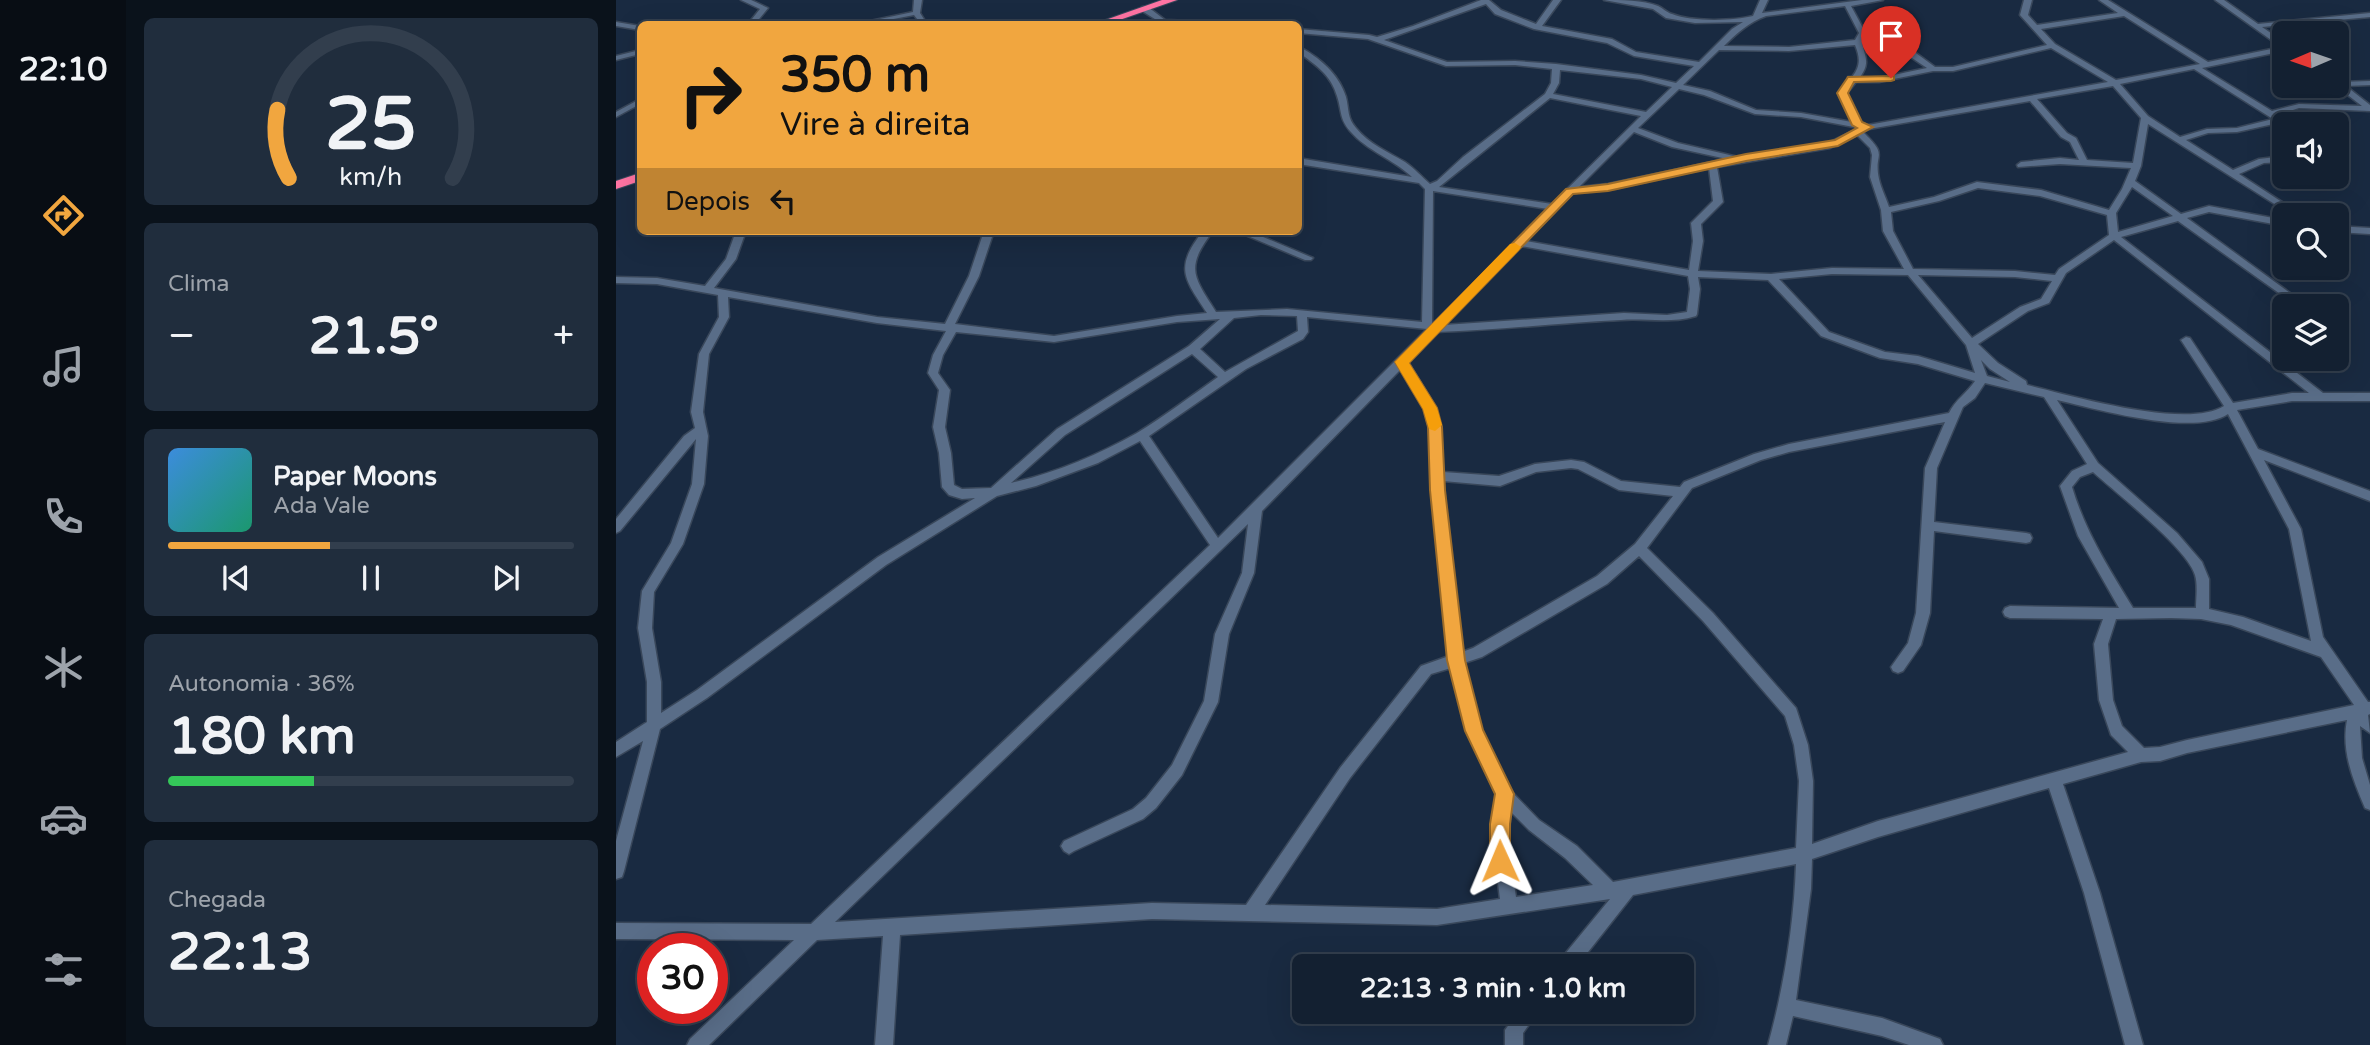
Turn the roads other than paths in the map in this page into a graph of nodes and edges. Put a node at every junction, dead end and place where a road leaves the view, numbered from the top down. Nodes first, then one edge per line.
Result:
1 (745, 0) edge
2 (918, 0) edge
3 (1172, 0) edge
4 (1557, 0) edge
5 (1608, 0) edge
6 (1671, 0) edge
7 (1879, 0) edge
8 (2028, 0) edge
9 (2103, 0) edge
10 (2219, 0) edge
11 (2227, 0) edge
12 (1485, 1) edge
13 (1760, 1) edge
14 (1850, 2) edge
15 (1145, 9) junction
16 (1661, 9) junction
17 (916, 13) junction
18 (2123, 14) junction
19 (2370, 15) edge
20 (1756, 16) junction
21 (2360, 16) junction
22 (753, 21) edge
23 (875, 21) edge
24 (922, 21) edge
25 (1108, 21) edge
26 (1161, 21) edge
27 (2370, 23) edge
28 (616, 24) edge
29 (2261, 25) junction
30 (1537, 27) junction
31 (637, 28) edge
32 (2034, 28) junction
33 (1302, 31) edge
34 (1861, 31) junction
35 (2272, 35) edge
36 (2272, 37) edge
37 (1378, 40) junction
38 (1858, 42) junction
39 (2052, 46) junction
40 (1719, 48) junction
41 (2272, 48) edge
42 (1302, 51) edge
43 (637, 53) edge
44 (616, 58) edge
45 (2205, 63) junction
46 (1699, 64) junction
47 (1556, 66) junction
48 (2194, 66) junction
49 (1933, 69) junction
50 (1851, 79) junction
51 (2115, 83) junction
52 (2349, 83) edge
53 (2370, 83) edge
54 (1678, 84) junction
55 (2349, 92) edge
56 (1548, 95) junction
57 (2031, 97) junction
58 (637, 103) edge
59 (2370, 109) edge
60 (2279, 112) edge
61 (2272, 114) edge
62 (616, 115) edge
63 (1648, 115) junction
64 (2145, 118) junction
65 (2272, 124) edge
66 (1861, 128) junction
67 (1633, 129) junction
68 (2182, 139) junction
69 (1737, 160) junction
70 (2272, 160) edge
71 (2084, 162) junction
72 (1302, 163) edge
73 (1713, 166) junction
74 (2021, 166) dead end
75 (2137, 166) junction
76 (2233, 173) junction
77 (637, 178) edge
78 (2132, 183) junction
79 (616, 185) edge
80 (1425, 185) junction
81 (1570, 191) junction
82 (2279, 203) edge
83 (1554, 207) junction
84 (1886, 211) junction
85 (2111, 213) junction
86 (2182, 217) junction
87 (2272, 221) edge
88 (2349, 231) edge
89 (2368, 233) edge
90 (740, 235) edge
91 (988, 235) edge
92 (1205, 235) edge
93 (1259, 235) edge
94 (2114, 236) junction
95 (1519, 243) junction
96 (1308, 258) dead end
97 (1910, 272) junction
98 (1693, 274) junction
99 (1772, 277) junction
100 (2057, 278) junction
101 (617, 281) edge
102 (707, 291) junction
103 (723, 293) junction
104 (2287, 294) edge
105 (1232, 314) junction
106 (1302, 314) junction
107 (1213, 315) junction
108 (951, 327) junction
109 (1433, 327) junction
110 (2186, 340) dead end
111 (1971, 344) junction
112 (1193, 349) junction
113 (1402, 362) junction
114 (1225, 378) junction
115 (1982, 379) junction
116 (2032, 390) junction
117 (2047, 393) junction
118 (2321, 397) junction
119 (2370, 397) edge
120 (2231, 407) junction
121 (1951, 417) junction
122 (701, 429) junction
123 (1142, 435) junction
124 (2255, 452) junction
125 (2094, 466) junction
126 (1437, 476) junction
127 (994, 492) junction
128 (1681, 492) junction
129 (2370, 496) edge
130 (1256, 509) junction
131 (1929, 526) junction
132 (616, 528) edge
133 (2026, 538) dead end
134 (1217, 546) junction
135 (1639, 548) junction
136 (2010, 612) dead end
137 (2129, 613) junction
138 (2110, 614) junction
139 (2202, 614) junction
140 (2325, 652) junction
141 (1456, 660) junction
142 (1898, 667) dead end
143 (2364, 710) edge
144 (654, 725) junction
145 (2370, 726) edge
146 (616, 750) edge
147 (2141, 755) junction
148 (2054, 780) junction
149 (1504, 794) junction
150 (2370, 803) edge
151 (1069, 846) dead end
152 (1805, 854) junction
153 (616, 871) edge
154 (1629, 888) junction
155 (1610, 891) junction
156 (1510, 907) junction
157 (1251, 912) junction
158 (892, 928) junction
159 (616, 932) edge
160 (814, 932) junction
161 (1576, 954) edge
162 (1787, 1006) junction
163 (1519, 1024) edge
164 (696, 1045) edge
165 (884, 1045) edge
166 (1514, 1045) edge
167 (1777, 1045) edge
168 (1934, 1045) edge
169 (2134, 1045) edge

1 - 22 street
2 - 17 street
3 - 15 highway
4 - 30 street
5 - 16 street
6 - 16 street
7 - 14 street
8 - 32 street
9 - 18 street
10 - 36 street
11 - 29 street
12 - 30 street
12 - 37 street
13 - 20 street
14 - 20 street
14 - 34 street
15 - 25 highway
15 - 26 street
16 - 20 street
17 - 23 street
17 - 24 street
18 - 32 street
18 - 45 street
19 - 21 street
20 - 40 street
21 - 27 street
21 - 29 street
28 - 31 street
29 - 35 street
30 - 46 street
32 - 39 street
33 - 37 street
34 - 38 street
34 - 49 street
37 - 47 street
38 - 40 street
38 - 50 street
39 - 49 street
39 - 51 street
40 - 46 street
41 - 45 street
42 - 80 street
43 - 44 street
45 - 48 street
46 - 54 street
47 - 54 street
47 - 56 street
48 - 51 street
48 - 61 street
49 - 50 street
50 - 66 street
51 - 57 street
51 - 64 street
52 - 53 street
54 - 63 street
54 - 66 street
55 - 59 street
56 - 63 street
56 - 80 street
57 - 66 street
57 - 71 street
58 - 62 street
59 - 60 street
63 - 67 street
64 - 68 street
64 - 75 street
65 - 68 street
66 - 69 street
66 - 84 street
67 - 69 street
67 - 81 street
68 - 76 street
69 - 73 street
70 - 76 street
71 - 74 street
71 - 75 street
72 - 80 street
73 - 81 street
73 - 98 street
75 - 78 street
76 - 82 street
77 - 79 highway
78 - 85 street
78 - 86 street
80 - 83 street
80 - 109 street
81 - 83 street
83 - 95 street
84 - 85 street
84 - 97 street
85 - 94 street
86 - 87 street
86 - 94 street
86 - 104 street
88 - 89 street
90 - 102 street
91 - 108 street
92 - 107 street
93 - 96 street
94 - 100 street
94 - 118 street
95 - 98 street
95 - 109 street
97 - 99 street
97 - 100 street
97 - 111 street
98 - 99 street
98 - 109 street
99 - 115 street
100 - 111 street
101 - 102 street
102 - 103 street
103 - 108 street
103 - 122 street
105 - 106 street
105 - 107 street
105 - 112 street
106 - 109 street
106 - 114 street
107 - 108 street
108 - 127 street
109 - 113 street
110 - 120 street
111 - 115 street
111 - 116 street
112 - 114 street
112 - 127 street
113 - 126 street
113 - 130 street
114 - 123 street
115 - 116 street
115 - 121 street
116 - 117 street
117 - 120 street
117 - 125 street
118 - 119 street
118 - 120 street
120 - 124 street
121 - 128 street
121 - 131 street
122 - 132 street
122 - 144 street
123 - 127 street
123 - 134 street
124 - 129 street
124 - 140 street
125 - 137 street
125 - 139 street
126 - 128 street
126 - 141 street
127 - 144 street
128 - 135 street
130 - 134 street
130 - 151 street
131 - 133 street
131 - 142 street
134 - 160 street
135 - 141 street
135 - 152 street
136 - 138 street
137 - 138 street
137 - 139 street
138 - 147 street
139 - 140 street
140 - 143 street
141 - 149 street
141 - 157 street
143 - 145 street
143 - 147 street
143 - 150 street
144 - 146 street
144 - 153 street
147 - 148 street
148 - 152 street
148 - 169 street
149 - 155 street
149 - 156 street
152 - 154 street
152 - 162 street
154 - 155 street
154 - 161 street
155 - 156 street
156 - 157 street
157 - 158 street
158 - 160 street
158 - 165 street
159 - 160 street
160 - 164 street
162 - 167 street
162 - 168 street
163 - 166 street

